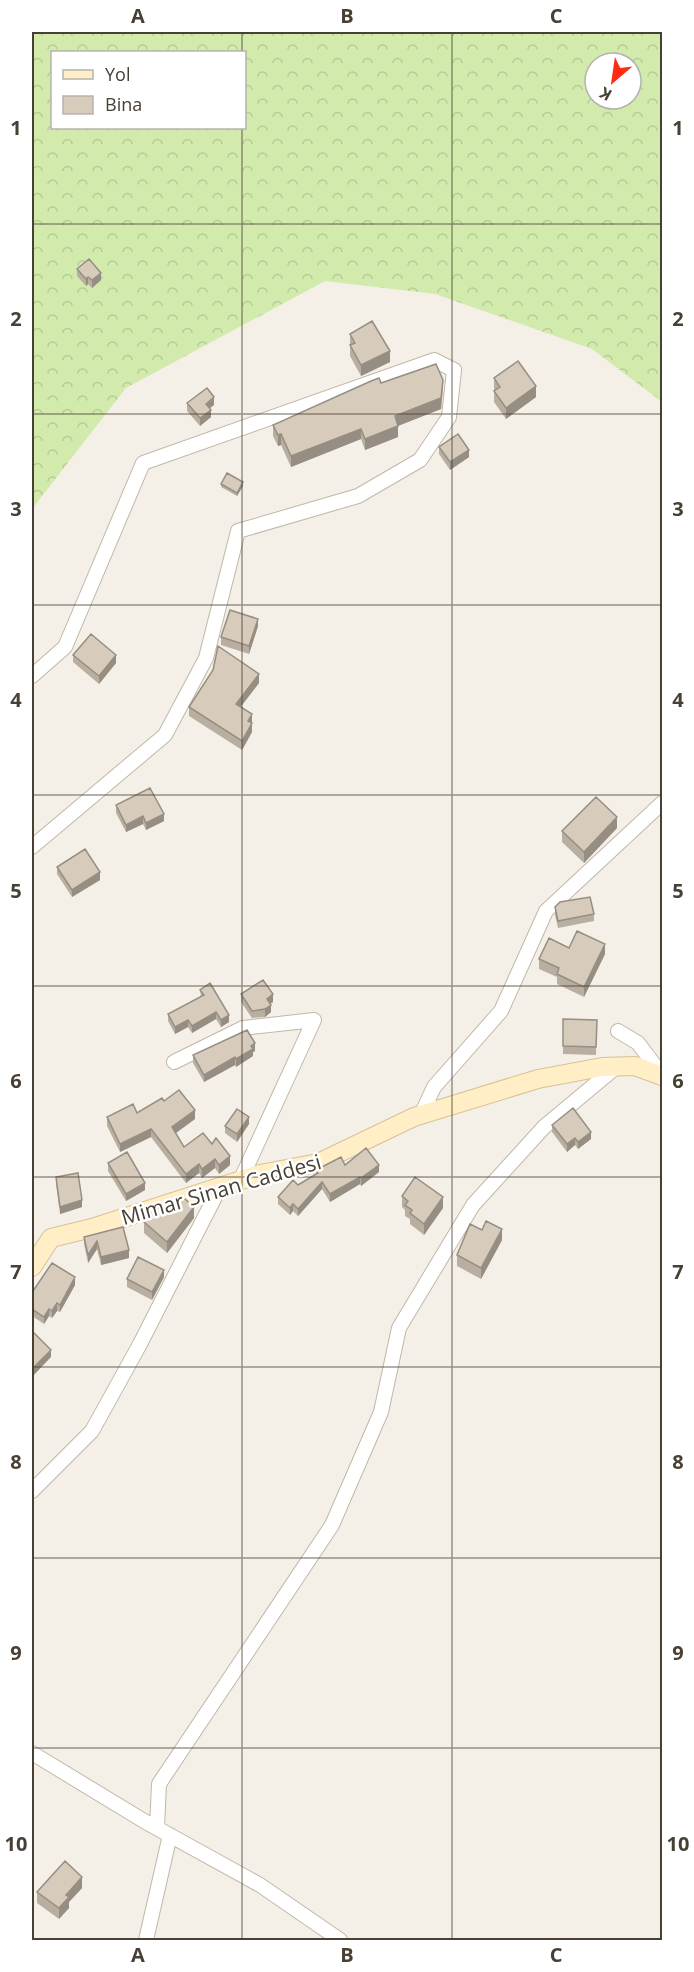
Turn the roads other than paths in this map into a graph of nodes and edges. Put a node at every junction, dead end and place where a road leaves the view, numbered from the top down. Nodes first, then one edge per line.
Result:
1 (32, 676) edge
2 (663, 803) edge
3 (32, 847) edge
4 (618, 1031) dead end
5 (174, 1062) dead end
6 (616, 1067) junction
7 (663, 1076) edge
8 (421, 1114) junction
9 (241, 1179) junction
10 (221, 1185) junction
11 (32, 1267) edge
12 (32, 1491) edge
13 (32, 1753) edge
14 (157, 1828) junction
15 (170, 1835) junction
16 (146, 1941) edge
17 (340, 1941) edge

1 - 3 street
2 - 8 street
4 - 7 street
5 - 9 street
6 - 7 street, Mimar Sinan Caddesi
6 - 8 street, Mimar Sinan Caddesi
6 - 14 street
8 - 9 street, Mimar Sinan Caddesi
9 - 10 street, Mimar Sinan Caddesi
10 - 11 street, Mimar Sinan Caddesi
10 - 12 street
13 - 14 street
14 - 15 street
15 - 16 street
15 - 17 street

